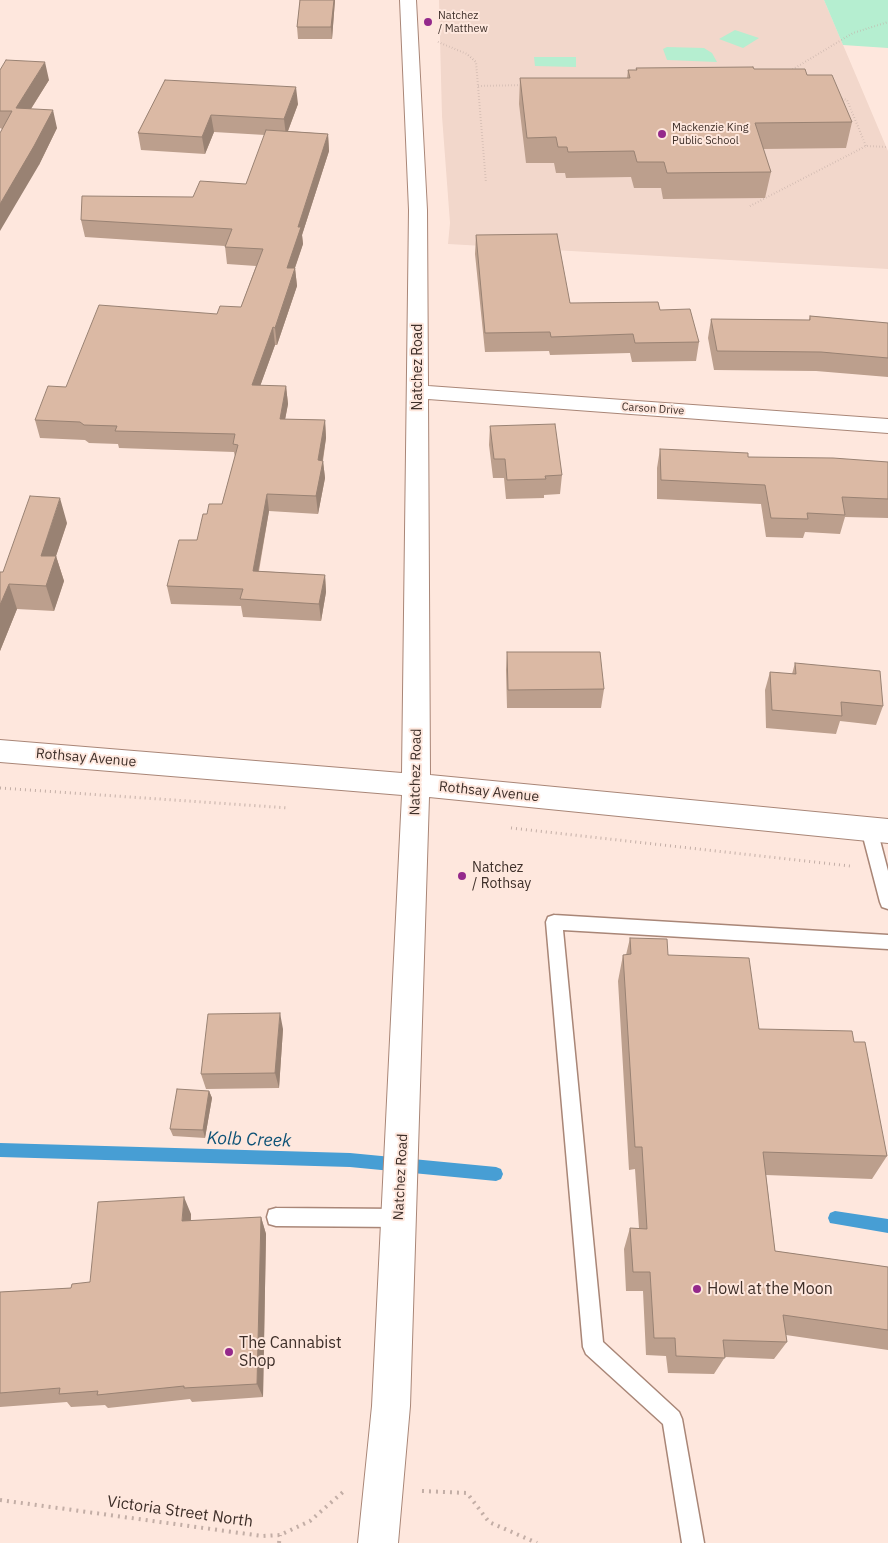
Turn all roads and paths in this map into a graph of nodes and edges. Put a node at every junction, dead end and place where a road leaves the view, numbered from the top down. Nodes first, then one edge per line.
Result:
1 (408, 0) edge
2 (888, 22) edge
3 (438, 42) dead end
4 (790, 71) edge
5 (527, 85) edge
6 (478, 86) junction
7 (838, 98) edge
8 (866, 146) junction
9 (888, 147) edge
10 (486, 183) dead end
11 (750, 206) dead end
12 (418, 392) junction
13 (888, 426) edge
14 (0, 751) edge
15 (416, 785) junction
16 (0, 788) edge
17 (291, 808) dead end
18 (506, 827) dead end
19 (879, 830) edge
20 (880, 869) junction
21 (888, 902) edge
22 (888, 942) edge
23 (399, 1202) junction
24 (276, 1217) dead end
25 (447, 1491) dead end
26 (343, 1492) dead end
27 (0, 1500) edge
28 (280, 1535) junction
29 (521, 1541) edge
30 (279, 1543) edge
31 (378, 1543) edge
32 (537, 1543) edge
33 (693, 1543) edge

1 - 12 street, Natchez Road
2 - 4 path
3 - 6 path
5 - 6 path
6 - 10 path
7 - 8 path
8 - 9 path
8 - 11 path
12 - 13 street, Carson Drive
12 - 15 street, Natchez Road
14 - 15 street, Rothsay Avenue
15 - 19 street, Rothsay Avenue
15 - 23 street, Natchez Road
16 - 17 path
18 - 20 path
19 - 20 lane
20 - 21 lane
22 - 33 lane
23 - 24 lane
23 - 31 street, Natchez Road
25 - 29 path
26 - 28 path, Victoria Street North
27 - 28 path, Victoria Street North
28 - 30 path
29 - 32 path

